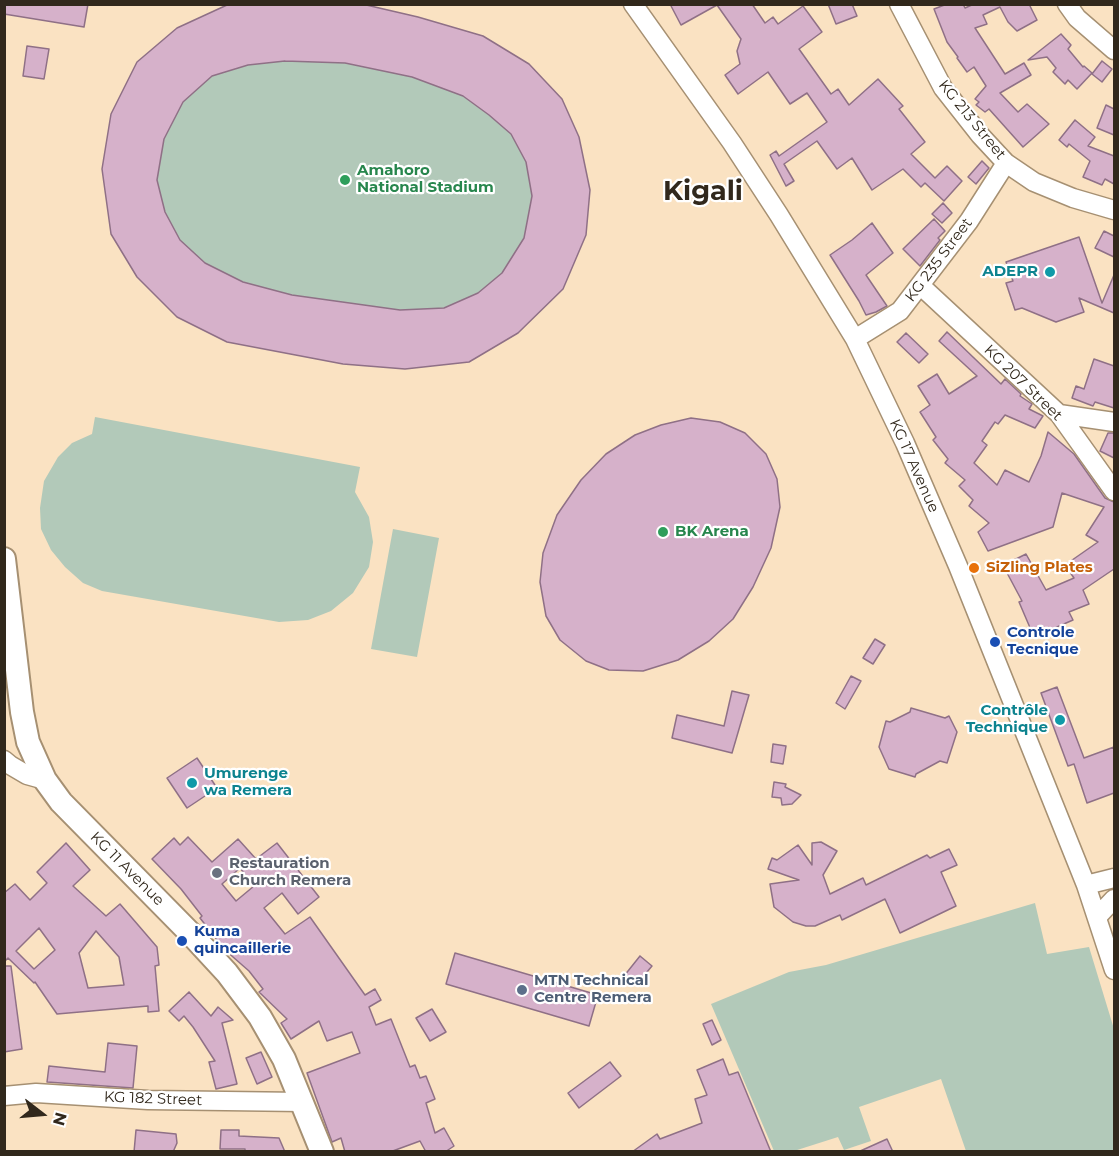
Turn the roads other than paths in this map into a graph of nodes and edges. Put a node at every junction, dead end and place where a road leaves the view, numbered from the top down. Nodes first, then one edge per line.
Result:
1 (633, 4) edge
2 (899, 4) edge
3 (1067, 4) edge
4 (1114, 50) edge
5 (1006, 163) junction
6 (1114, 210) edge
7 (921, 285) junction
8 (855, 339) junction
9 (1059, 414) junction
10 (1114, 422) edge
11 (1114, 490) edge
12 (4, 559) edge
13 (4, 760) edge
14 (45, 780) junction
15 (1114, 878) edge
16 (1086, 885) junction
17 (1114, 899) edge
18 (1098, 916) junction
19 (1114, 970) edge
20 (4, 1096) edge
21 (303, 1102) junction
22 (322, 1152) edge

1 - 8 street, KG 17 Avenue
2 - 5 street, KG 213 Street
3 - 4 street
5 - 6 street, KG 213 Street
5 - 7 street, KG 235 Street
7 - 8 street, KG 235 Street
7 - 9 street, KG 207 Street
8 - 16 street, KG 17 Avenue
9 - 10 street
9 - 11 street, KG 207 Street
12 - 14 main road, KG 11 Avenue
13 - 14 street
14 - 21 main road, KG 11 Avenue
15 - 16 street
16 - 18 street, KG 17 Avenue
17 - 18 street
18 - 19 street, KG 17 Avenue
20 - 21 street, KG 182 Street
21 - 22 main road, KG 11 Avenue

